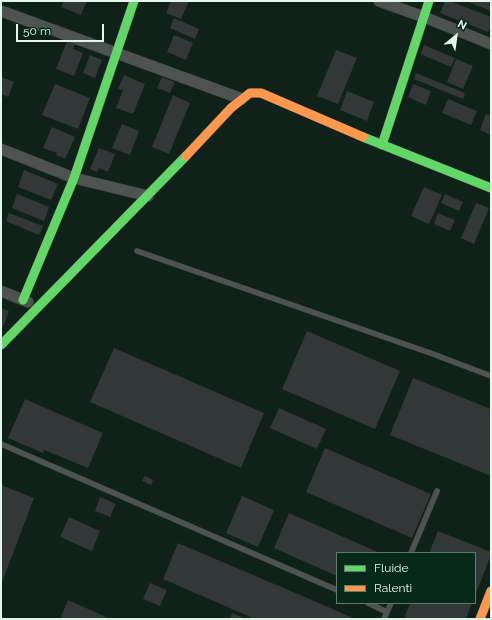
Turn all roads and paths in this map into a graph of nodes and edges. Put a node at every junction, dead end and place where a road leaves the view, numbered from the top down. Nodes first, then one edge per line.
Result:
1 (134, 1) edge
2 (378, 1) edge
3 (429, 1) edge
4 (1, 11) edge
5 (424, 17) junction
6 (491, 44) edge
7 (116, 54) junction
8 (242, 99) junction
9 (382, 144) junction
10 (1, 149) edge
11 (74, 178) junction
12 (491, 188) edge
13 (148, 196) junction
14 (137, 251) dead end
15 (1, 291) edge
16 (23, 300) junction
17 (38, 306) junction
18 (1, 346) edge
19 (491, 376) edge
20 (1, 444) edge
21 (436, 491) dead end
22 (411, 552) edge
23 (336, 590) edge
24 (491, 590) edge
25 (370, 604) edge
26 (391, 604) edge
27 (387, 612) junction
28 (384, 619) edge
29 (480, 619) edge

1 - 7 street
2 - 5 street
3 - 5 street
4 - 7 street
5 - 6 street
5 - 9 street
7 - 8 street
7 - 11 street
8 - 9 street
8 - 13 street
9 - 12 street
10 - 11 street
11 - 13 street
11 - 16 street
13 - 17 street
14 - 19 lane
15 - 16 street
16 - 17 street
17 - 18 street
20 - 23 lane
21 - 22 lane
24 - 29 street
25 - 27 lane
26 - 27 lane
27 - 28 lane

